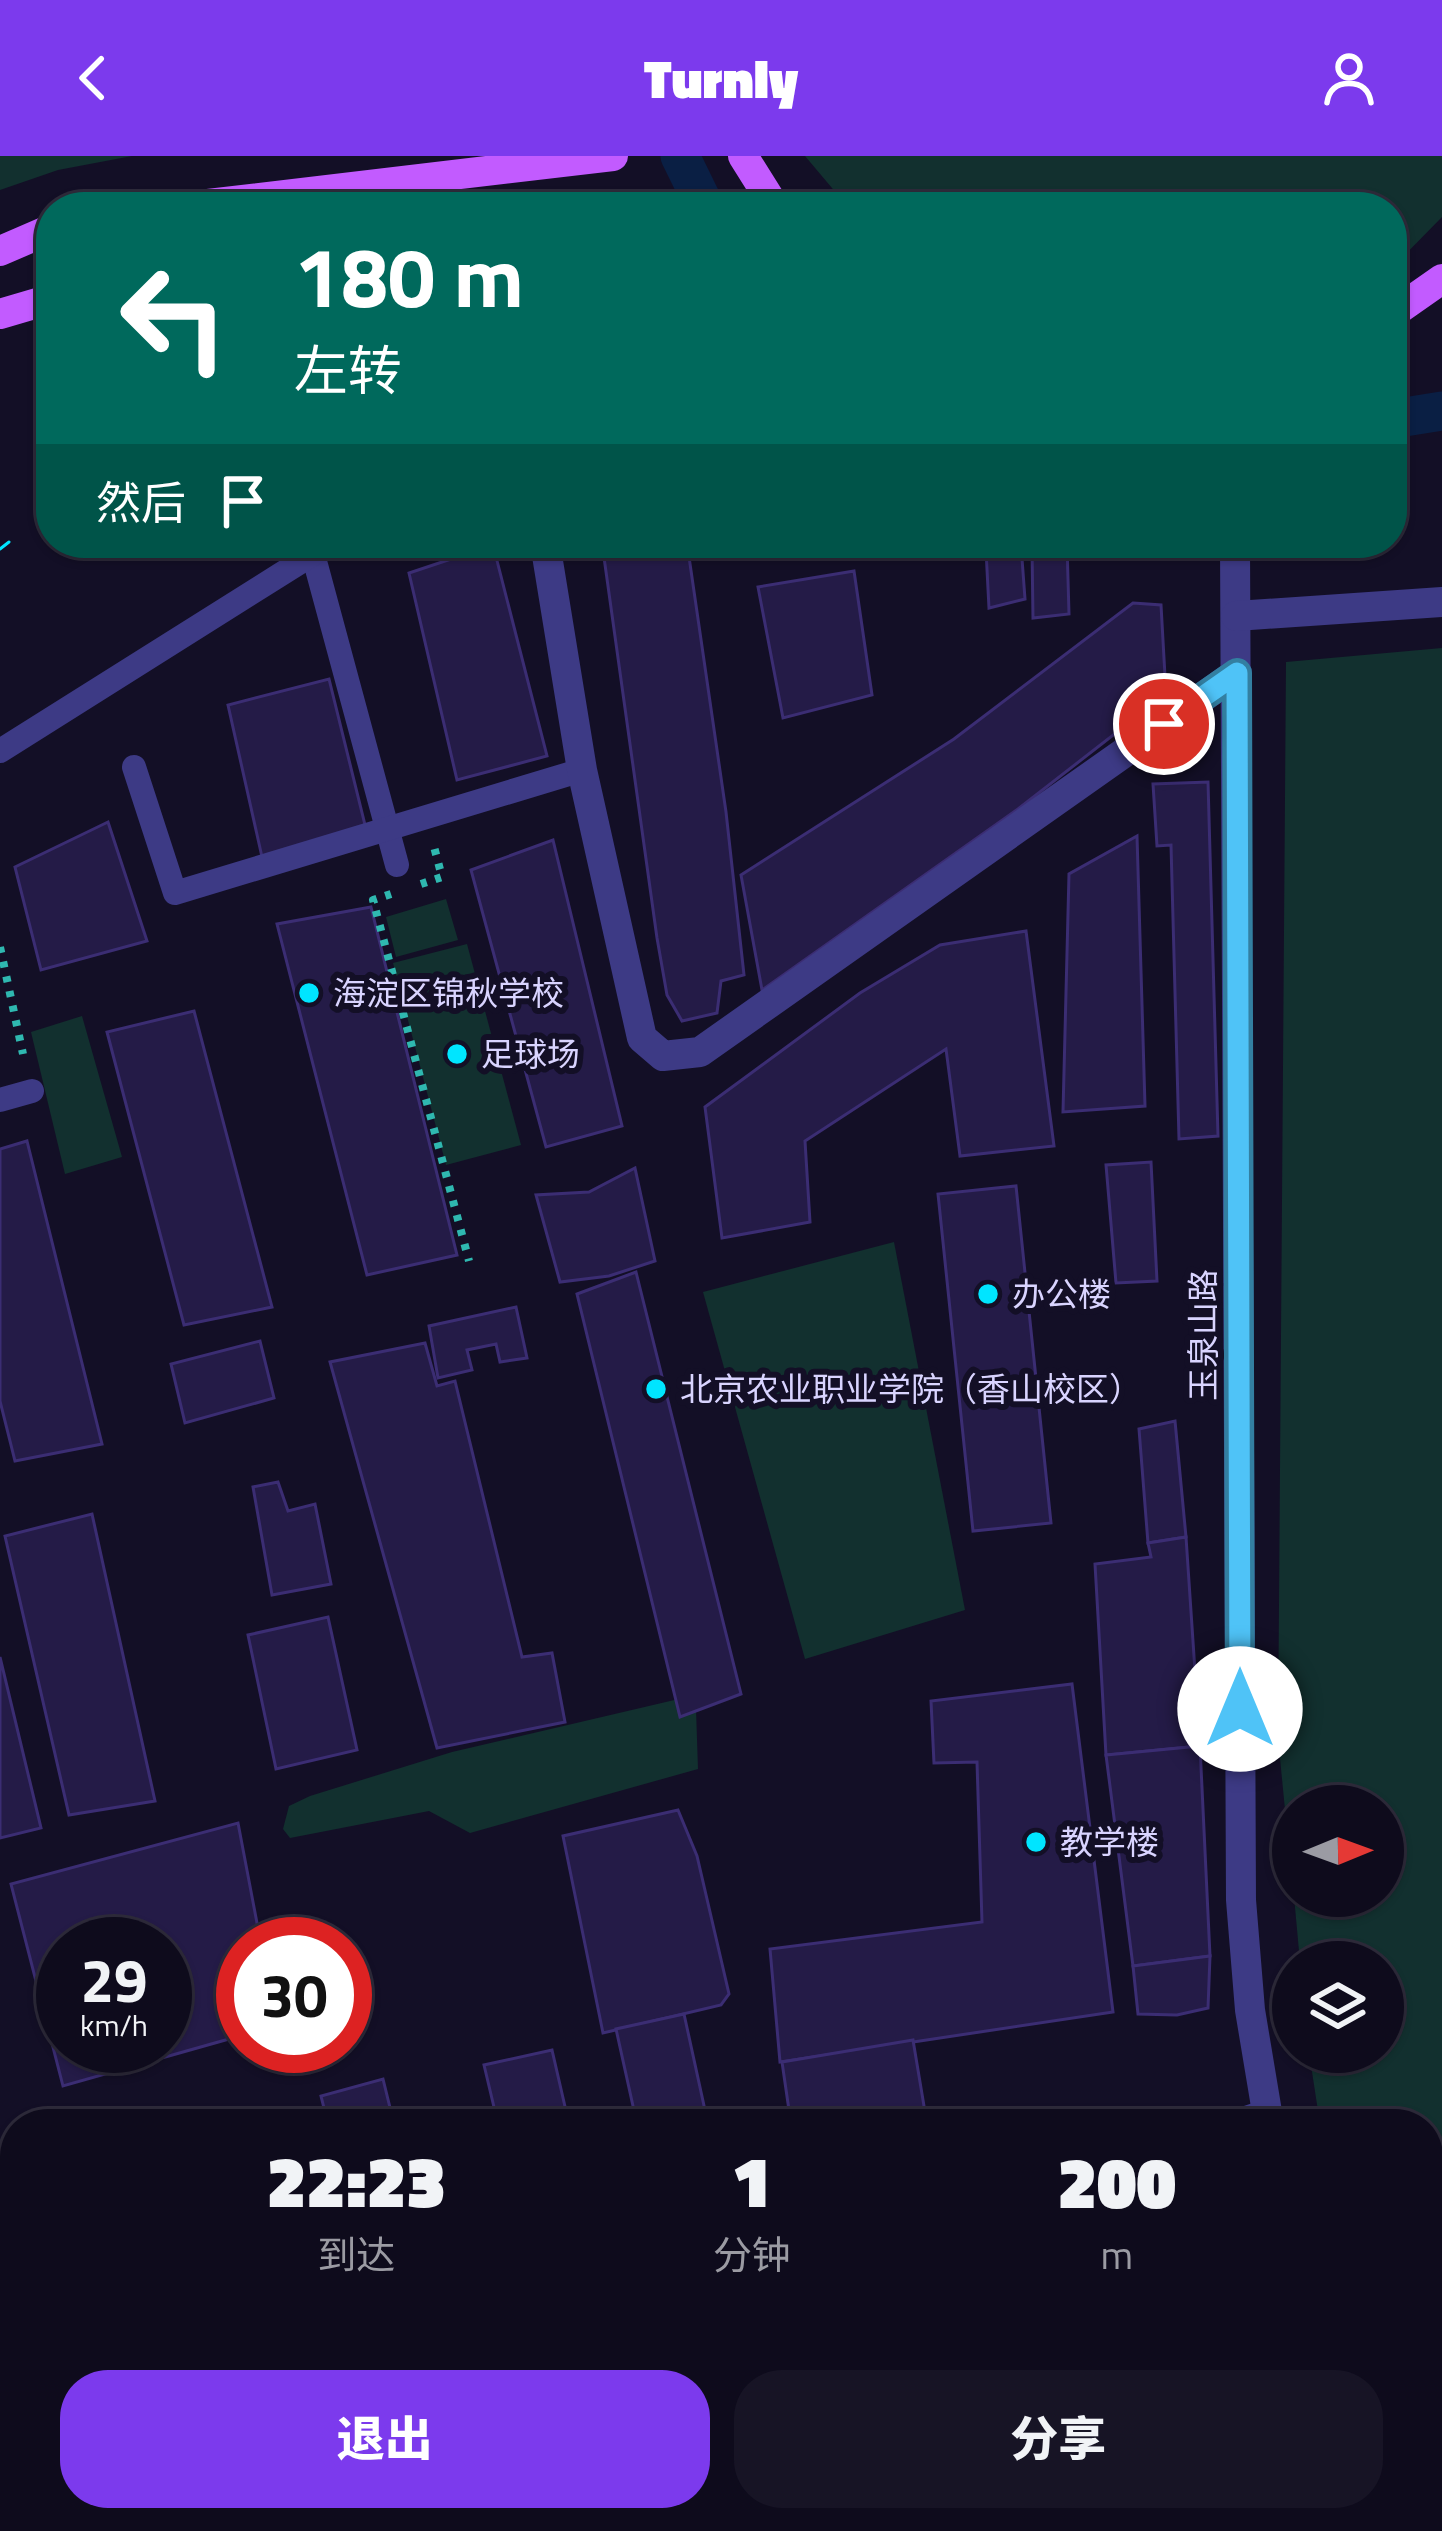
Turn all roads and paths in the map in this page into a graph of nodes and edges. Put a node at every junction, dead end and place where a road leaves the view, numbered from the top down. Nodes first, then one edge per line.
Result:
1 (613, 156) edge
2 (743, 156) edge
3 (309, 192) edge
4 (766, 192) edge
5 (36, 236) edge
6 (0, 250) edge
7 (1442, 279) edge
8 (36, 303) edge
9 (1407, 304) edge
10 (0, 314) edge
11 (297, 558) edge
12 (313, 558) edge
13 (547, 558) edge
14 (1235, 558) edge
15 (1442, 602) edge
16 (1236, 616) junction
17 (1237, 673) junction
18 (0, 751) edge
19 (134, 767) dead end
20 (582, 770) junction
21 (400, 877) joint
22 (0, 947) edge
23 (23, 1054) dead end
24 (32, 1091) dead end
25 (0, 1100) edge
26 (469, 1262) dead end
27 (1267, 2109) edge

1 - 3 main road
2 - 4 main road
5 - 6 main road
7 - 9 main road
8 - 10 main road
11 - 18 lane
12 - 21 lane
13 - 20 street
14 - 16 street, 玉泉山路
15 - 16 street
16 - 17 street, 玉泉山路
17 - 20 street
17 - 27 street, 玉泉山路
19 - 20 lane
21 - 26 path
22 - 23 path
24 - 25 lane

